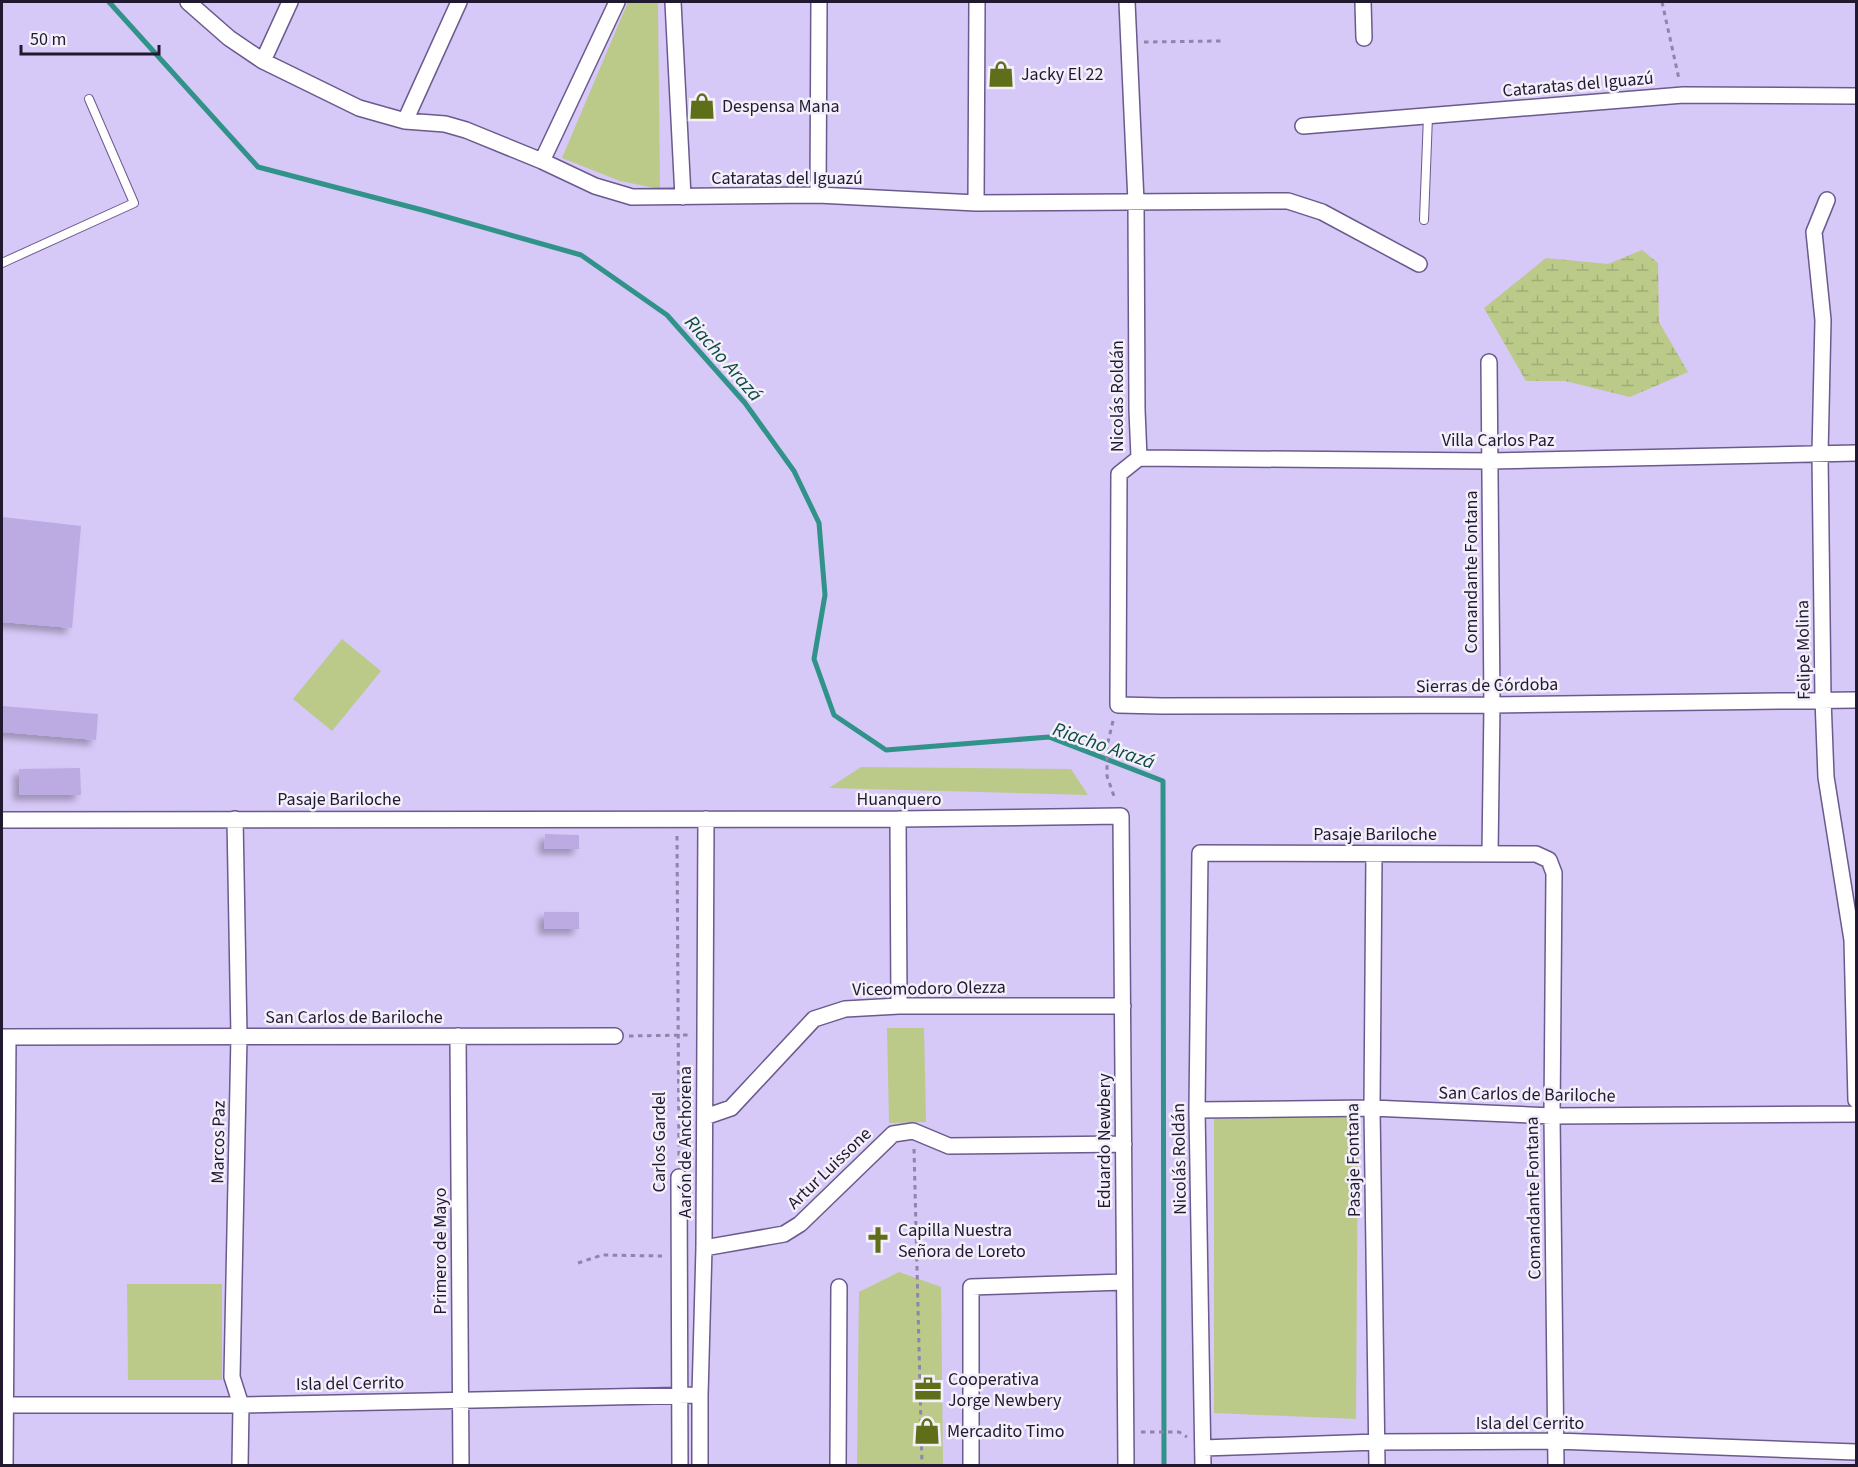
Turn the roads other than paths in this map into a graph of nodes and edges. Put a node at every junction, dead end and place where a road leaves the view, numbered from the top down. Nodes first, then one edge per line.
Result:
1 (188, 2) edge
2 (290, 2) edge
3 (459, 2) edge
4 (617, 2) edge
5 (673, 2) edge
6 (819, 2) edge
7 (977, 2) edge
8 (1127, 2) edge
9 (1363, 2) edge
10 (1364, 38) dead end
11 (263, 61) junction
12 (1857, 96) edge
13 (89, 99) dead end
14 (1428, 116) junction
15 (405, 121) junction
16 (1303, 126) dead end
17 (542, 161) junction
18 (818, 195) junction
19 (683, 197) junction
20 (1827, 200) dead end
21 (1136, 202) junction
22 (976, 203) junction
23 (1424, 220) dead end
24 (2, 263) edge
25 (1419, 264) dead end
26 (1489, 362) dead end
27 (1857, 453) edge
28 (1820, 454) junction
29 (1139, 458) junction
30 (1490, 461) junction
31 (1823, 699) junction
32 (1857, 700) edge
33 (1118, 705) joint
34 (1492, 705) junction
35 (1121, 816) joint
36 (235, 819) junction
37 (676, 819) joint
38 (706, 819) junction
39 (898, 819) junction
40 (2, 820) edge
41 (1200, 853) joint
42 (1374, 854) junction
43 (1490, 854) junction
44 (1549, 860) joint
45 (898, 1006) junction
46 (1123, 1006) junction
47 (239, 1036) junction
48 (458, 1036) junction
49 (615, 1036) road end
50 (4, 1037) edge
51 (1857, 1100) edge
52 (1372, 1108) junction
53 (1197, 1110) junction
54 (1857, 1114) edge
55 (1552, 1116) junction
56 (705, 1117) junction
57 (1124, 1144) junction
58 (679, 1177) road end
59 (704, 1248) junction
60 (1124, 1282) junction
61 (839, 1287) dead end
62 (680, 1394) junction
63 (700, 1395) junction
64 (461, 1400) junction
65 (3, 1405) edge
66 (241, 1405) junction
67 (1556, 1441) junction
68 (1377, 1442) junction
69 (1203, 1448) junction
70 (1857, 1452) edge
71 (5, 1466) edge
72 (240, 1466) edge
73 (461, 1466) edge
74 (680, 1466) edge
75 (700, 1466) edge
76 (838, 1466) edge
77 (971, 1466) edge
78 (1126, 1466) edge
79 (1203, 1466) edge
80 (1377, 1466) edge
81 (1556, 1466) edge

1 - 11 street, Cataratas del Iguazú
2 - 11 street
3 - 15 street
4 - 17 street
5 - 19 street
6 - 18 street
7 - 22 street
8 - 21 street, Nicolás Roldán
9 - 10 street
11 - 15 street, Cataratas del Iguazú
12 - 14 street, Cataratas del Iguazú
13 - 24 lane
14 - 16 street, Cataratas del Iguazú
14 - 23 lane
15 - 17 street, Cataratas del Iguazú
17 - 19 street, Cataratas del Iguazú
18 - 19 street, Cataratas del Iguazú
18 - 22 street, Cataratas del Iguazú
20 - 28 street, Felipe Molina
21 - 22 street, Cataratas del Iguazú
21 - 25 street, Cataratas del Iguazú
21 - 29 street, Nicolás Roldán
26 - 30 street, Comandante Fontana
27 - 28 street, Villa Carlos Paz
28 - 30 street, Villa Carlos Paz
28 - 31 street, Felipe Molina
29 - 30 street, Villa Carlos Paz
29 - 33 street, Nicolás Roldán
30 - 34 street, Comandante Fontana
31 - 32 street, Sierras de Córdoba
31 - 34 street, Sierras de Córdoba
31 - 51 street, Felipe Molina
33 - 34 street, Sierras de Córdoba
34 - 43 street, Comandante Fontana
35 - 39 street, Huanquero
35 - 46 street, Eduardo Newbery
36 - 37 street, Pasaje Bariloche
36 - 40 street, Pasaje Bariloche
36 - 47 street, Marcos Paz
37 - 38 street, Huanquero
38 - 39 street, Huanquero
38 - 56 street, Aarón de Anchorena
39 - 45 street
41 - 42 street, Pasaje Bariloche
41 - 53 street, Nicolás Roldán
42 - 43 street, Pasaje Bariloche
42 - 52 street, Pasaje Fontana
43 - 44 street, Pasaje Bariloche
44 - 55 street, Comandante Fontana
45 - 46 street, Viceomodoro Olezza
45 - 56 street, Viceomodoro Olezza
46 - 57 street, Eduardo Newbery
47 - 48 street, San Carlos de Bariloche
47 - 50 street, San Carlos de Bariloche
47 - 66 street, Marcos Paz
48 - 49 street, San Carlos de Bariloche
48 - 64 street, Primero de Mayo
50 - 65 street
52 - 53 street, San Carlos de Bariloche
52 - 55 street, San Carlos de Bariloche
52 - 68 street, Pasaje Fontana
53 - 69 street, Nicolás Roldán
54 - 55 street, San Carlos de Bariloche
55 - 67 street, Comandante Fontana
56 - 59 street, Aarón de Anchorena
57 - 59 street, Artur Luissone
57 - 60 street, Eduardo Newbery
58 - 62 street, Carlos Gardel
59 - 63 street, Aarón de Anchorena
60 - 77 street
60 - 78 street, Eduardo Newbery
61 - 76 street
62 - 63 street, Isla del Cerrito
62 - 64 street, Isla del Cerrito
62 - 74 street, Carlos Gardel
63 - 75 street, Aarón de Anchorena
64 - 66 street, Isla del Cerrito
64 - 73 street, Primero de Mayo
65 - 66 street, Isla del Cerrito
65 - 71 street
66 - 72 street, Marcos Paz
67 - 68 street, Isla del Cerrito
67 - 70 street, Isla del Cerrito
67 - 81 street, Comandante Fontana
68 - 69 street, Isla del Cerrito
68 - 80 street, Pasaje Fontana
69 - 79 street, Nicolás Roldán

